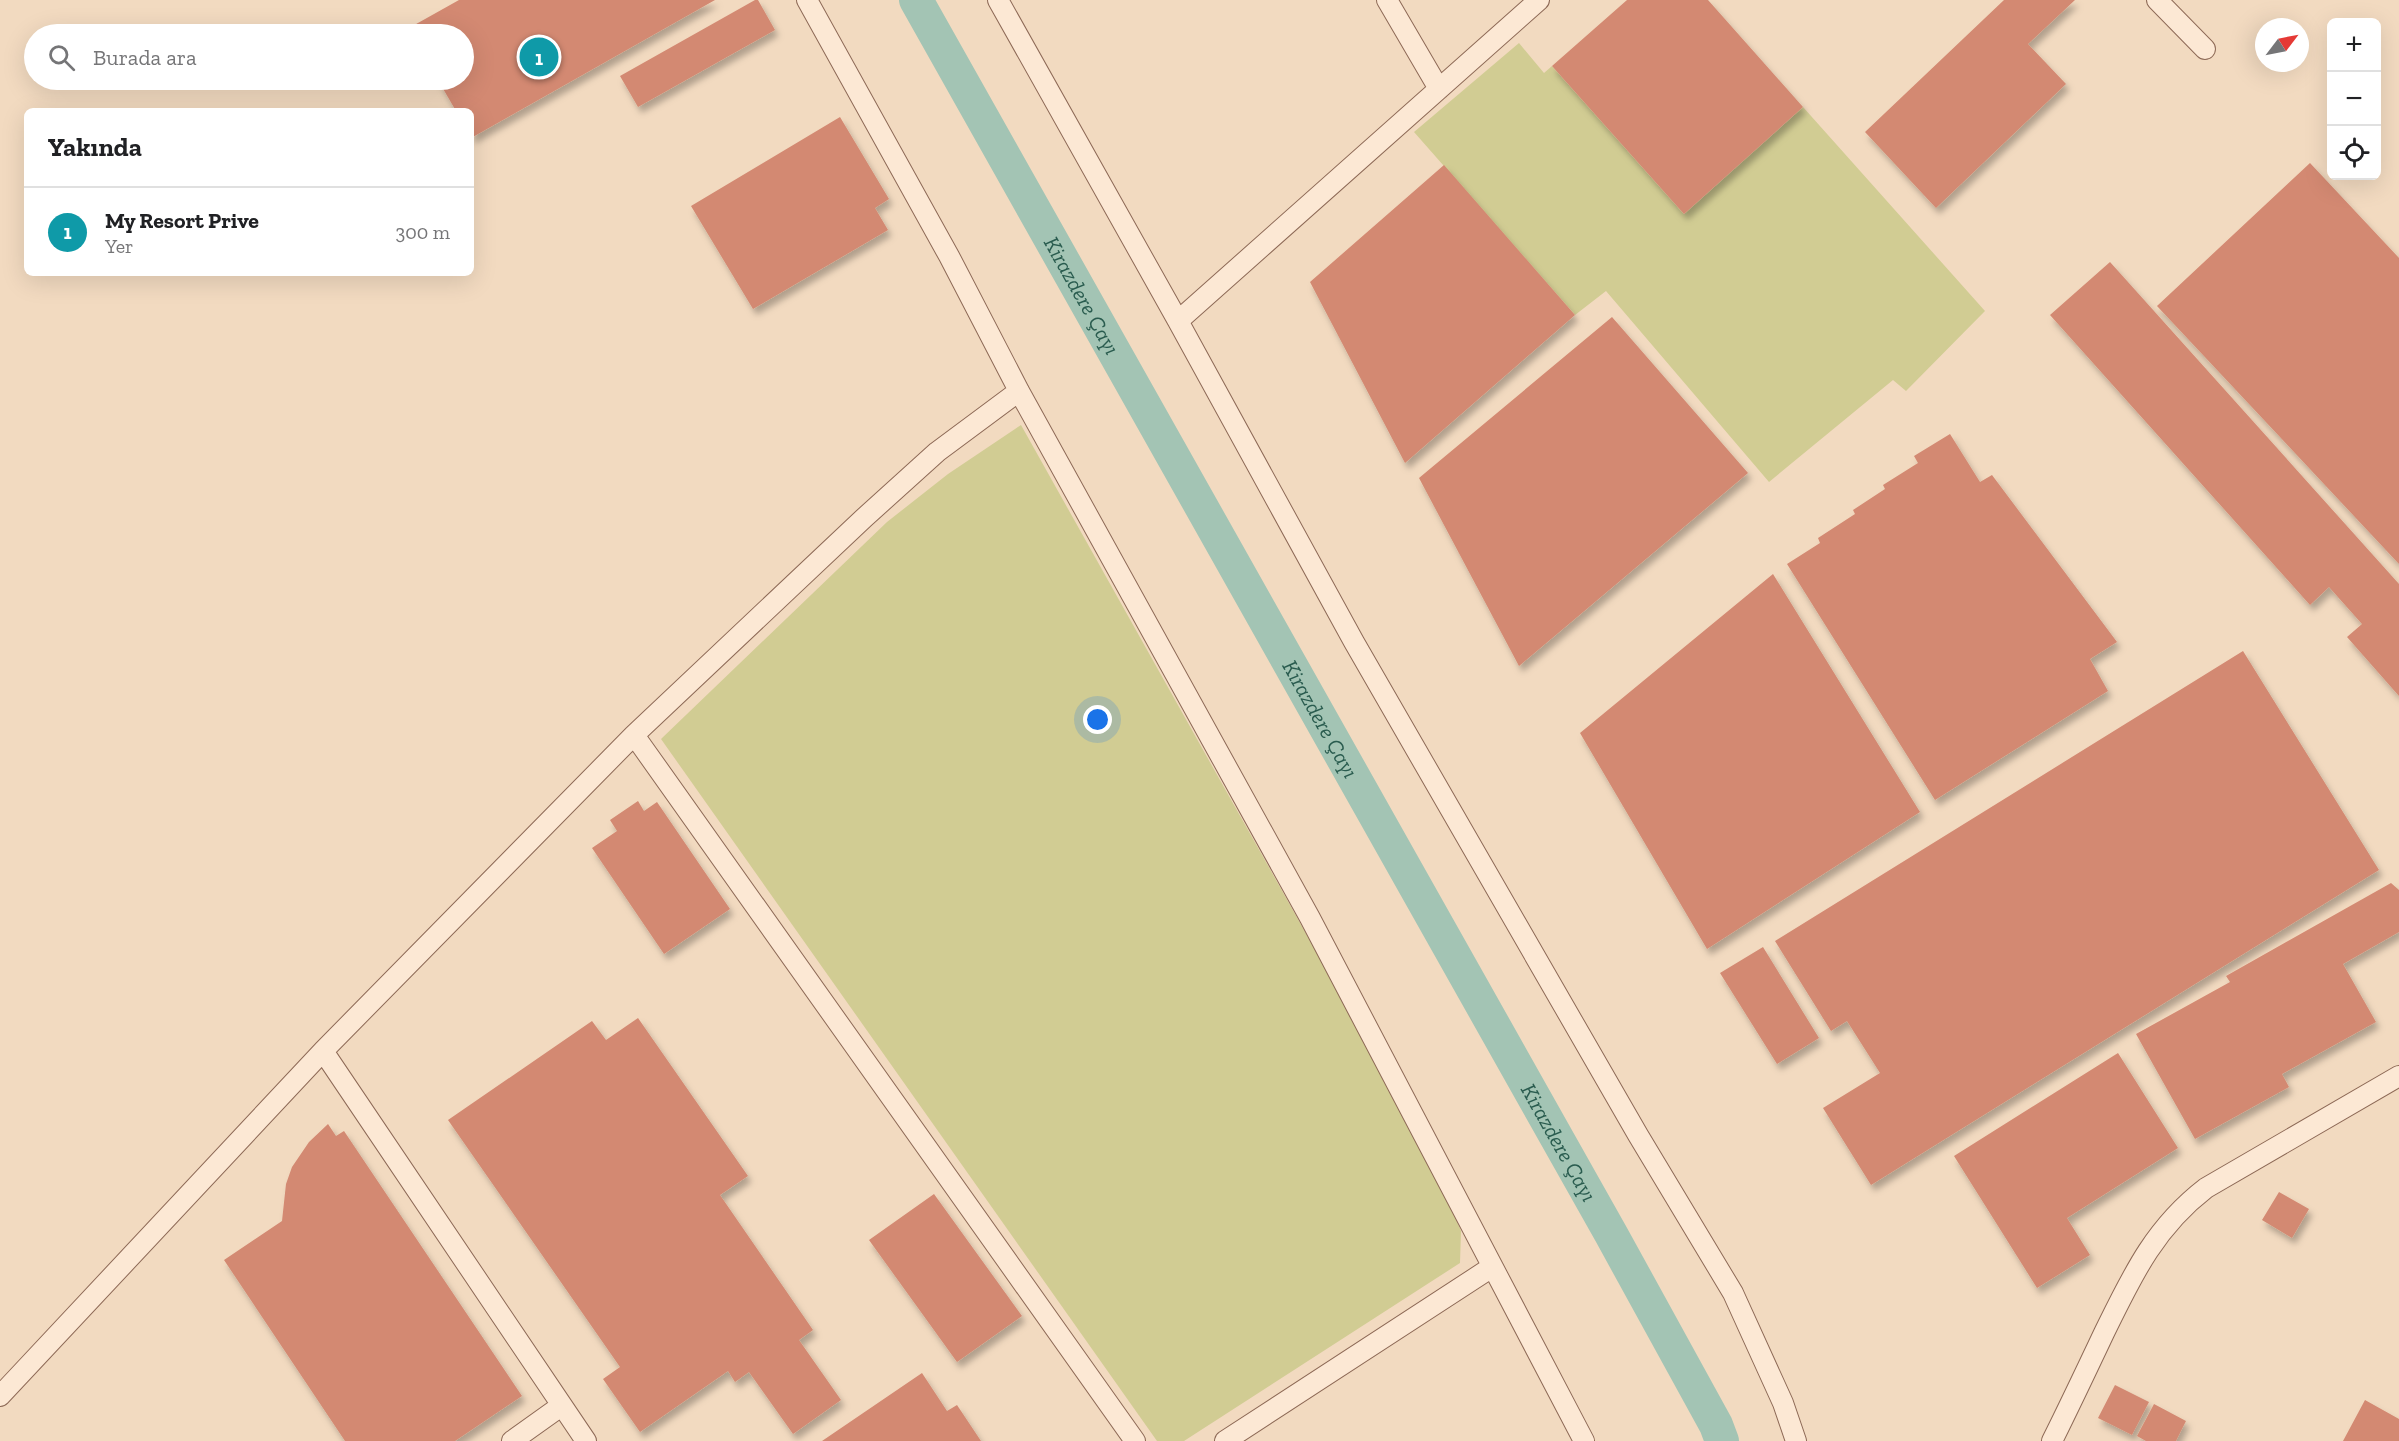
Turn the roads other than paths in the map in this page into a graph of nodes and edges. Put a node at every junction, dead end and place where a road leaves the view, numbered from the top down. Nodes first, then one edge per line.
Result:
1 (807, 0) edge
2 (998, 0) edge
3 (1387, 0) edge
4 (1539, 0) edge
5 (2157, 0) edge
6 (2205, 49) dead end
7 (1439, 89) junction
8 (1178, 321) junction
9 (1019, 392) junction
10 (634, 735) junction
11 (323, 1051) junction
12 (2399, 1076) edge
13 (1492, 1267) junction
14 (0, 1396) edge
15 (561, 1406) junction
16 (512, 1441) edge
17 (586, 1441) edge
18 (1135, 1441) edge
19 (1225, 1441) edge
20 (1584, 1441) edge
21 (1796, 1441) edge
22 (2052, 1441) edge

1 - 9 street
2 - 8 street
3 - 7 street
4 - 7 street
5 - 6 street
7 - 8 street
8 - 21 street
9 - 10 street
9 - 13 street
10 - 11 street
10 - 18 street
11 - 14 street
11 - 15 street
12 - 22 street
13 - 19 street
13 - 20 street
15 - 16 street
15 - 17 street

